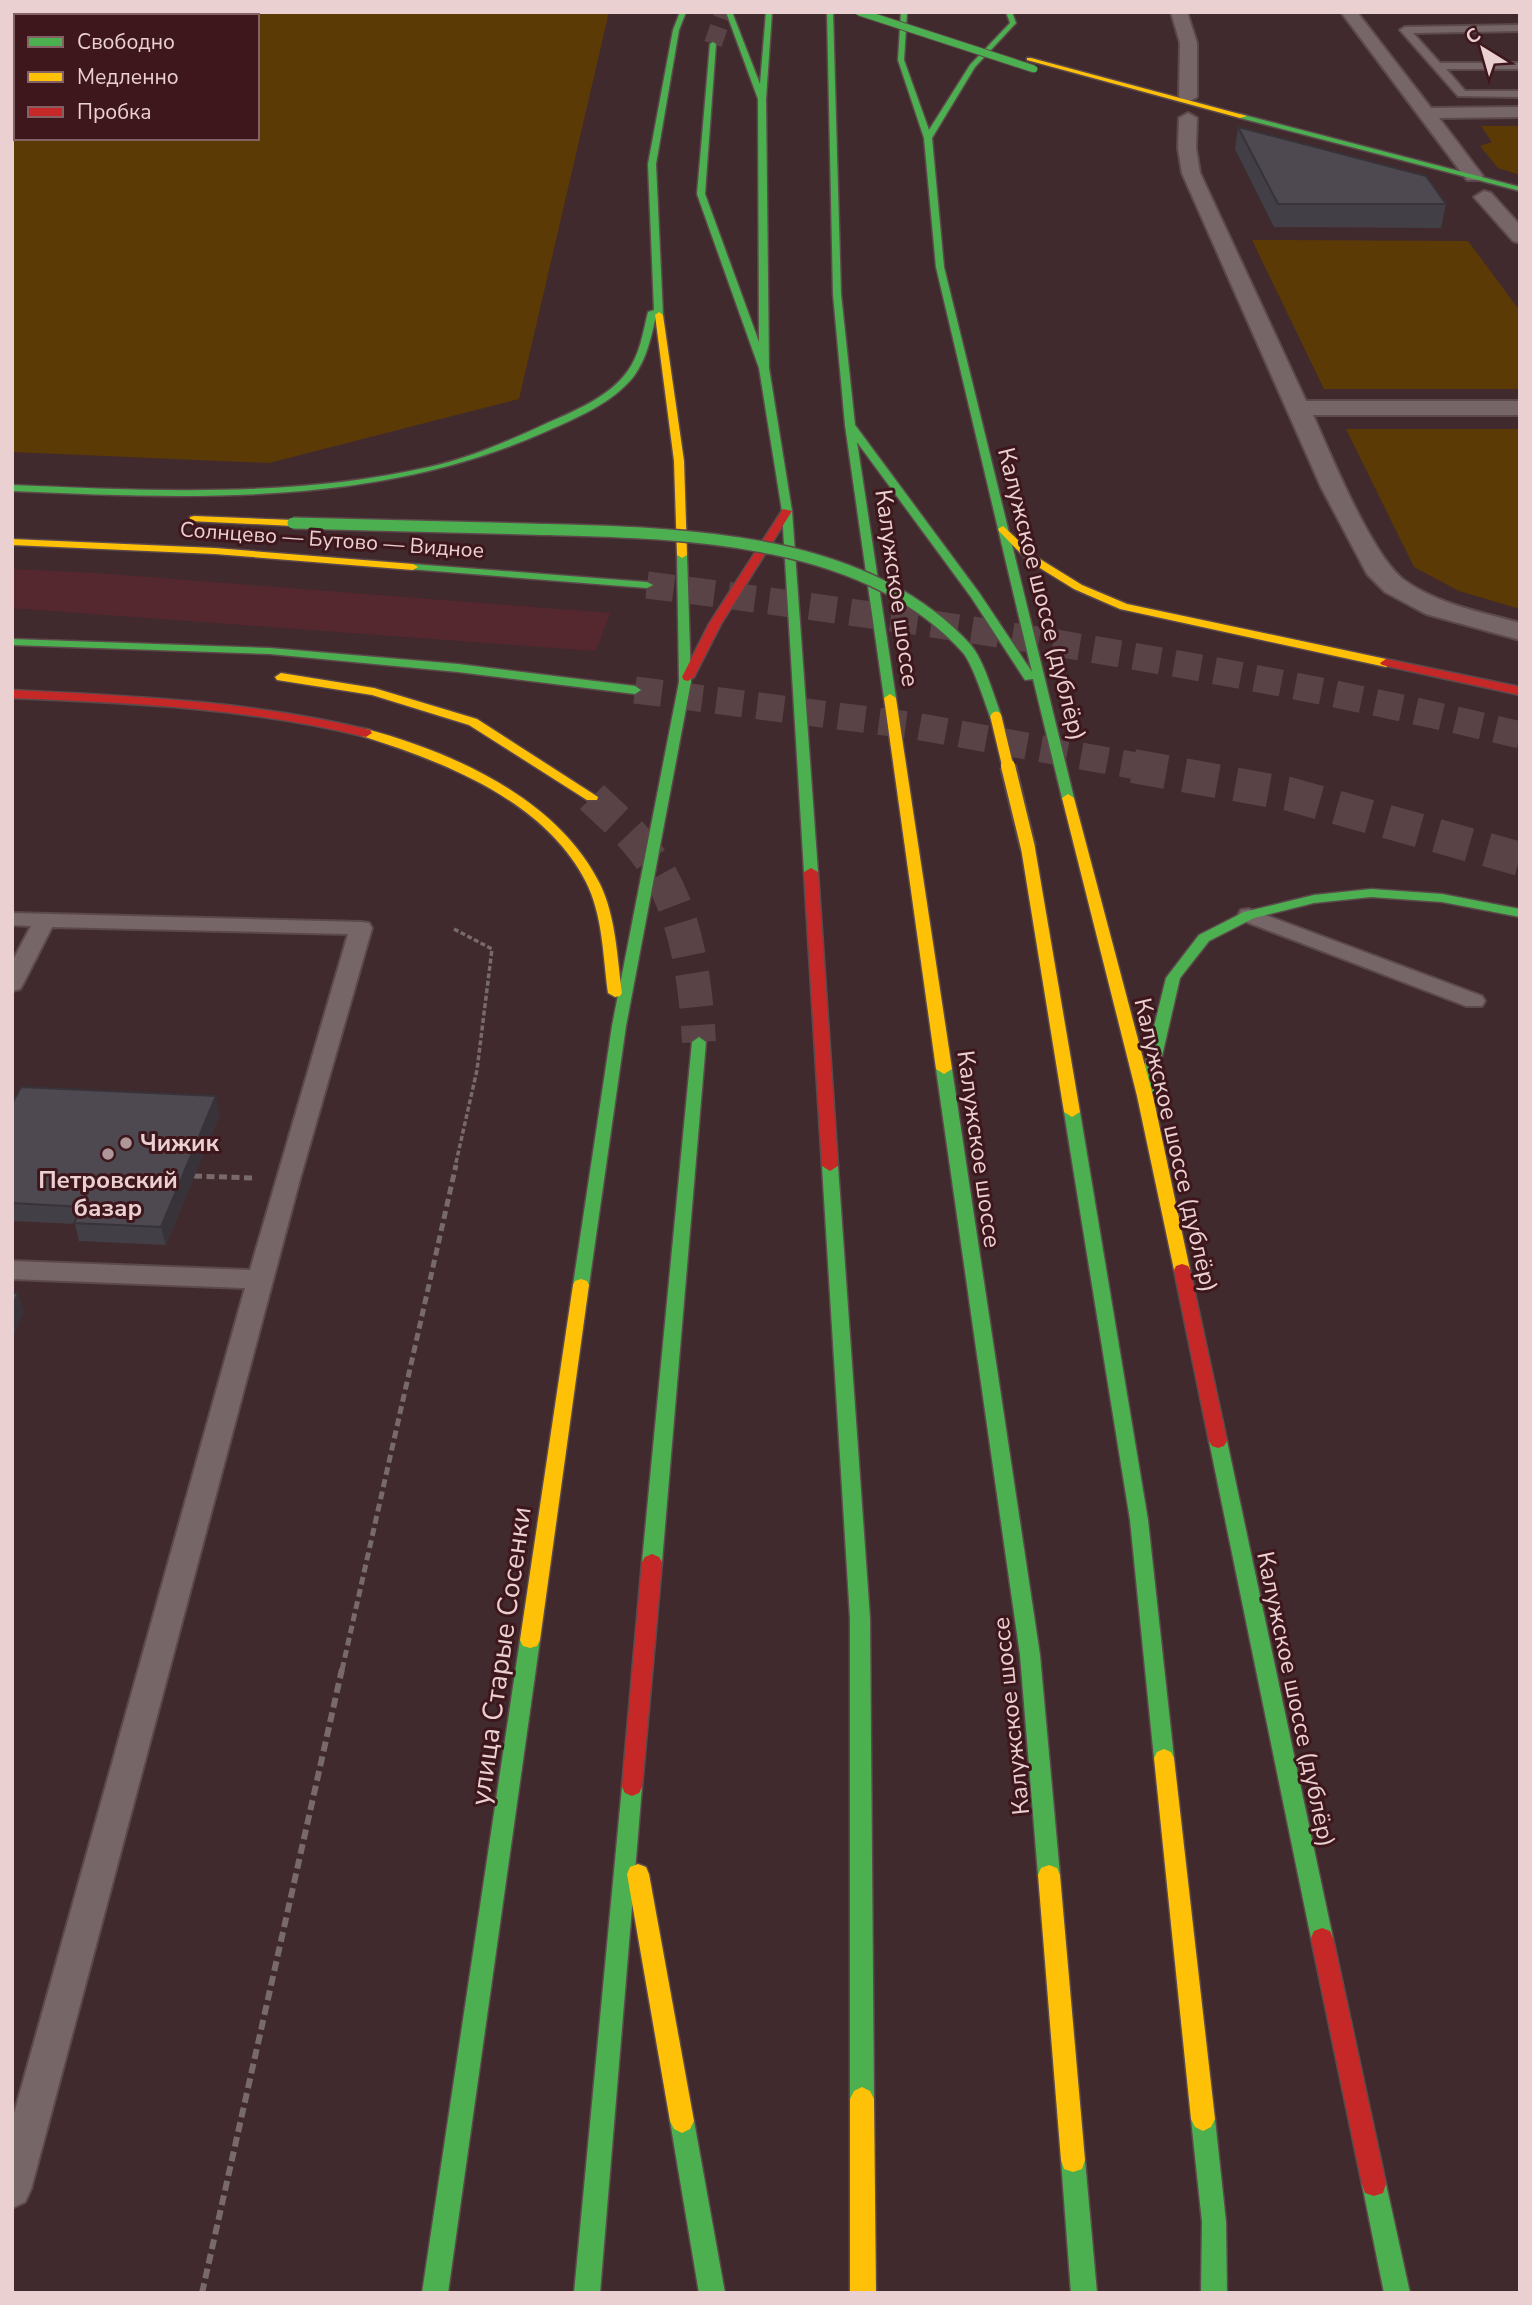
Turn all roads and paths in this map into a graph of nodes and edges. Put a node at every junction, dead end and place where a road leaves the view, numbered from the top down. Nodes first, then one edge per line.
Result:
1 (683, 12) edge
2 (729, 12) edge
3 (769, 12) edge
4 (830, 12) edge
5 (859, 12) edge
6 (904, 12) edge
7 (1009, 12) edge
8 (1179, 12) edge
9 (1349, 12) edge
10 (954, 25) dead end
11 (1520, 29) edge
12 (713, 44) tunnel mouth
13 (1031, 64) junction
14 (1437, 66) junction
15 (1520, 66) edge
16 (1520, 94) edge
17 (762, 99) junction
18 (1520, 112) edge
19 (1424, 113) junction
20 (928, 138) junction
21 (1452, 150) junction
22 (1395, 156) junction
23 (1475, 176) junction
24 (1520, 189) edge
25 (1484, 197) junction
26 (1508, 204) dead end
27 (1518, 231) edge
28 (656, 290) junction
29 (764, 368) junction
30 (1298, 408) junction
31 (1520, 408) edge
32 (850, 425) junction
33 (12, 488) edge
34 (787, 510) junction
35 (173, 518) dead end
36 (1003, 529) junction
37 (12, 542) edge
38 (647, 585) tunnel mouth
39 (1520, 632) edge
40 (12, 642) edge
41 (47, 643) junction
42 (195, 665) dead end
43 (262, 674) dead end
44 (685, 682) junction
45 (635, 690) tunnel mouth
46 (1520, 691) edge
47 (12, 694) edge
48 (1043, 699) junction
49 (592, 797) tunnel mouth
50 (1520, 913) edge
51 (1249, 915) junction
52 (12, 919) edge
53 (45, 920) junction
54 (454, 929) dead end
55 (12, 984) edge
56 (1474, 1001) dead end
57 (619, 1026) junction
58 (699, 1042) tunnel mouth
59 (1145, 1096) junction
60 (194, 1176) edge
61 (288, 1179) junction
62 (12, 1270) edge
63 (261, 1280) junction
64 (629, 1820) junction
65 (12, 2189) edge
66 (202, 2293) edge
67 (435, 2293) edge
68 (587, 2293) edge
69 (712, 2293) edge
70 (863, 2293) edge
71 (1084, 2293) edge
72 (1214, 2293) edge
73 (1398, 2293) edge

1 - 28 main road
2 - 17 main road
3 - 17 main road
4 - 32 main road, Калужское шоссе
5 - 13 main road, bridge
6 - 20 main road, Калужское шоссе (дублёр)
7 - 20 main road
8 - 30 street
9 - 19 street
10 - 13 main road
11 - 14 lane
12 - 29 main road
13 - 22 main road
13 - 25 main road
14 - 15 lane
14 - 16 lane
17 - 29 main road
18 - 19 street
19 - 21 street
20 - 36 main road, Калужское шоссе (дублёр)
21 - 22 street
21 - 23 street
22 - 23 main road
23 - 24 main road
25 - 26 main road
25 - 27 street
28 - 33 main road
28 - 44 main road
29 - 34 main road
30 - 31 street
30 - 39 street
32 - 48 main road
32 - 71 main road, Калужское шоссе
34 - 44 main road
34 - 70 main road
35 - 72 main road, bridge
36 - 46 main road
36 - 48 main road, Калужское шоссе (дублёр)
37 - 38 main road, Солнцево — Бутово — Видное
40 - 41 main road
41 - 42 main road
41 - 45 main road
43 - 49 main road
44 - 57 main road
47 - 57 main road
48 - 59 main road, Калужское шоссе (дублёр)
50 - 51 main road
51 - 56 lane
51 - 59 main road
52 - 53 lane
53 - 55 lane
53 - 61 lane
54 - 66 path
57 - 67 main road, улица Старые Сосенки
58 - 64 main road
59 - 73 main road, Калужское шоссе (дублёр)
60 - 61 path
61 - 63 lane
62 - 63 lane
63 - 65 lane
64 - 68 main road
64 - 69 main road

